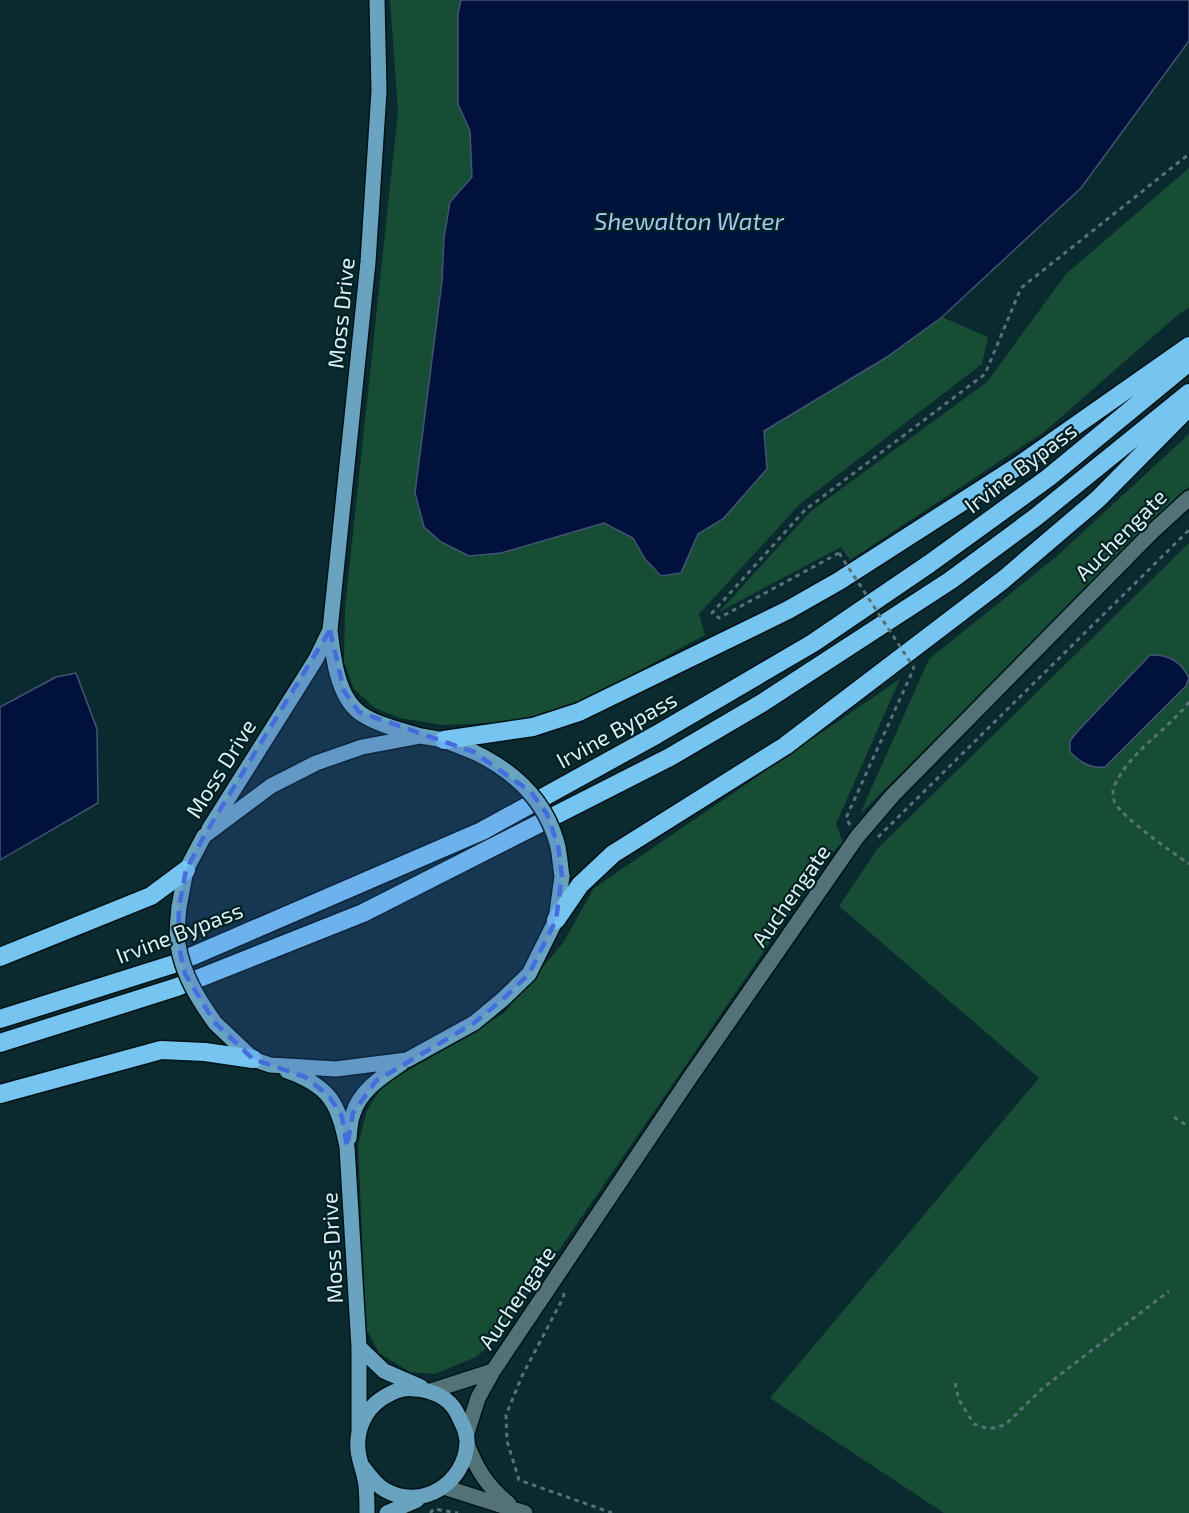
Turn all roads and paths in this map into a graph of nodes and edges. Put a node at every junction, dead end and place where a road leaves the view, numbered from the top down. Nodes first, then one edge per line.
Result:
1 (377, 0) edge
2 (1189, 154) edge
3 (1189, 346) edge
4 (1189, 362) edge
5 (1189, 393) edge
6 (1189, 407) edge
7 (1189, 498) edge
8 (1189, 530) edge
9 (330, 630) junction
10 (1189, 702) edge
11 (421, 736) junction
12 (444, 740) junction
13 (204, 836) junction
14 (857, 837) junction
15 (876, 839) dead end
16 (1189, 864) edge
17 (186, 870) junction
18 (556, 920) junction
19 (0, 957) edge
20 (0, 1019) edge
21 (0, 1043) edge
22 (253, 1059) junction
23 (407, 1060) junction
24 (270, 1065) junction
25 (0, 1094) edge
26 (1174, 1117) dead end
27 (1189, 1127) edge
28 (347, 1147) junction
29 (1169, 1291) dead end
30 (554, 1304) dead end
31 (359, 1347) junction
32 (493, 1371) junction
33 (954, 1383) dead end
34 (429, 1391) junction
35 (359, 1429) junction
36 (467, 1440) junction
37 (363, 1467) junction
38 (444, 1487) junction
39 (428, 1496) junction
40 (520, 1511) edge
41 (367, 1513) edge
42 (387, 1513) edge
43 (430, 1513) edge
44 (458, 1513) edge
45 (612, 1513) edge

1 - 9 main road, Moss Drive
2 - 14 path, bridge
3 - 12 highway
4 - 20 highway, Irvine Bypass
5 - 21 highway, Irvine Bypass
6 - 18 highway
7 - 14 street, Auchengate
8 - 15 path
9 - 11 main road, Moss Drive
9 - 13 main road, Moss Drive
10 - 16 path
11 - 12 main road
11 - 13 main road
12 - 18 main road, bridge
13 - 17 main road, Moss Drive
14 - 32 street, Auchengate
17 - 19 highway
17 - 22 main road, Moss Drive, bridge
18 - 23 main road, Moss Drive
22 - 24 main road, Moss Drive
22 - 25 highway
23 - 24 main road
23 - 28 main road, Moss Drive
24 - 28 main road, Moss Drive
26 - 27 path
28 - 31 main road, Moss Drive
29 - 33 path
30 - 45 path
31 - 34 main road
31 - 35 main road, Moss Drive
32 - 34 street, Auchengate
32 - 36 street, Auchengate
34 - 35 main road
34 - 36 main road
35 - 37 main road
36 - 38 main road
36 - 40 street
37 - 39 main road
37 - 41 main road
38 - 39 main road
38 - 40 street
39 - 42 main road
43 - 44 path

